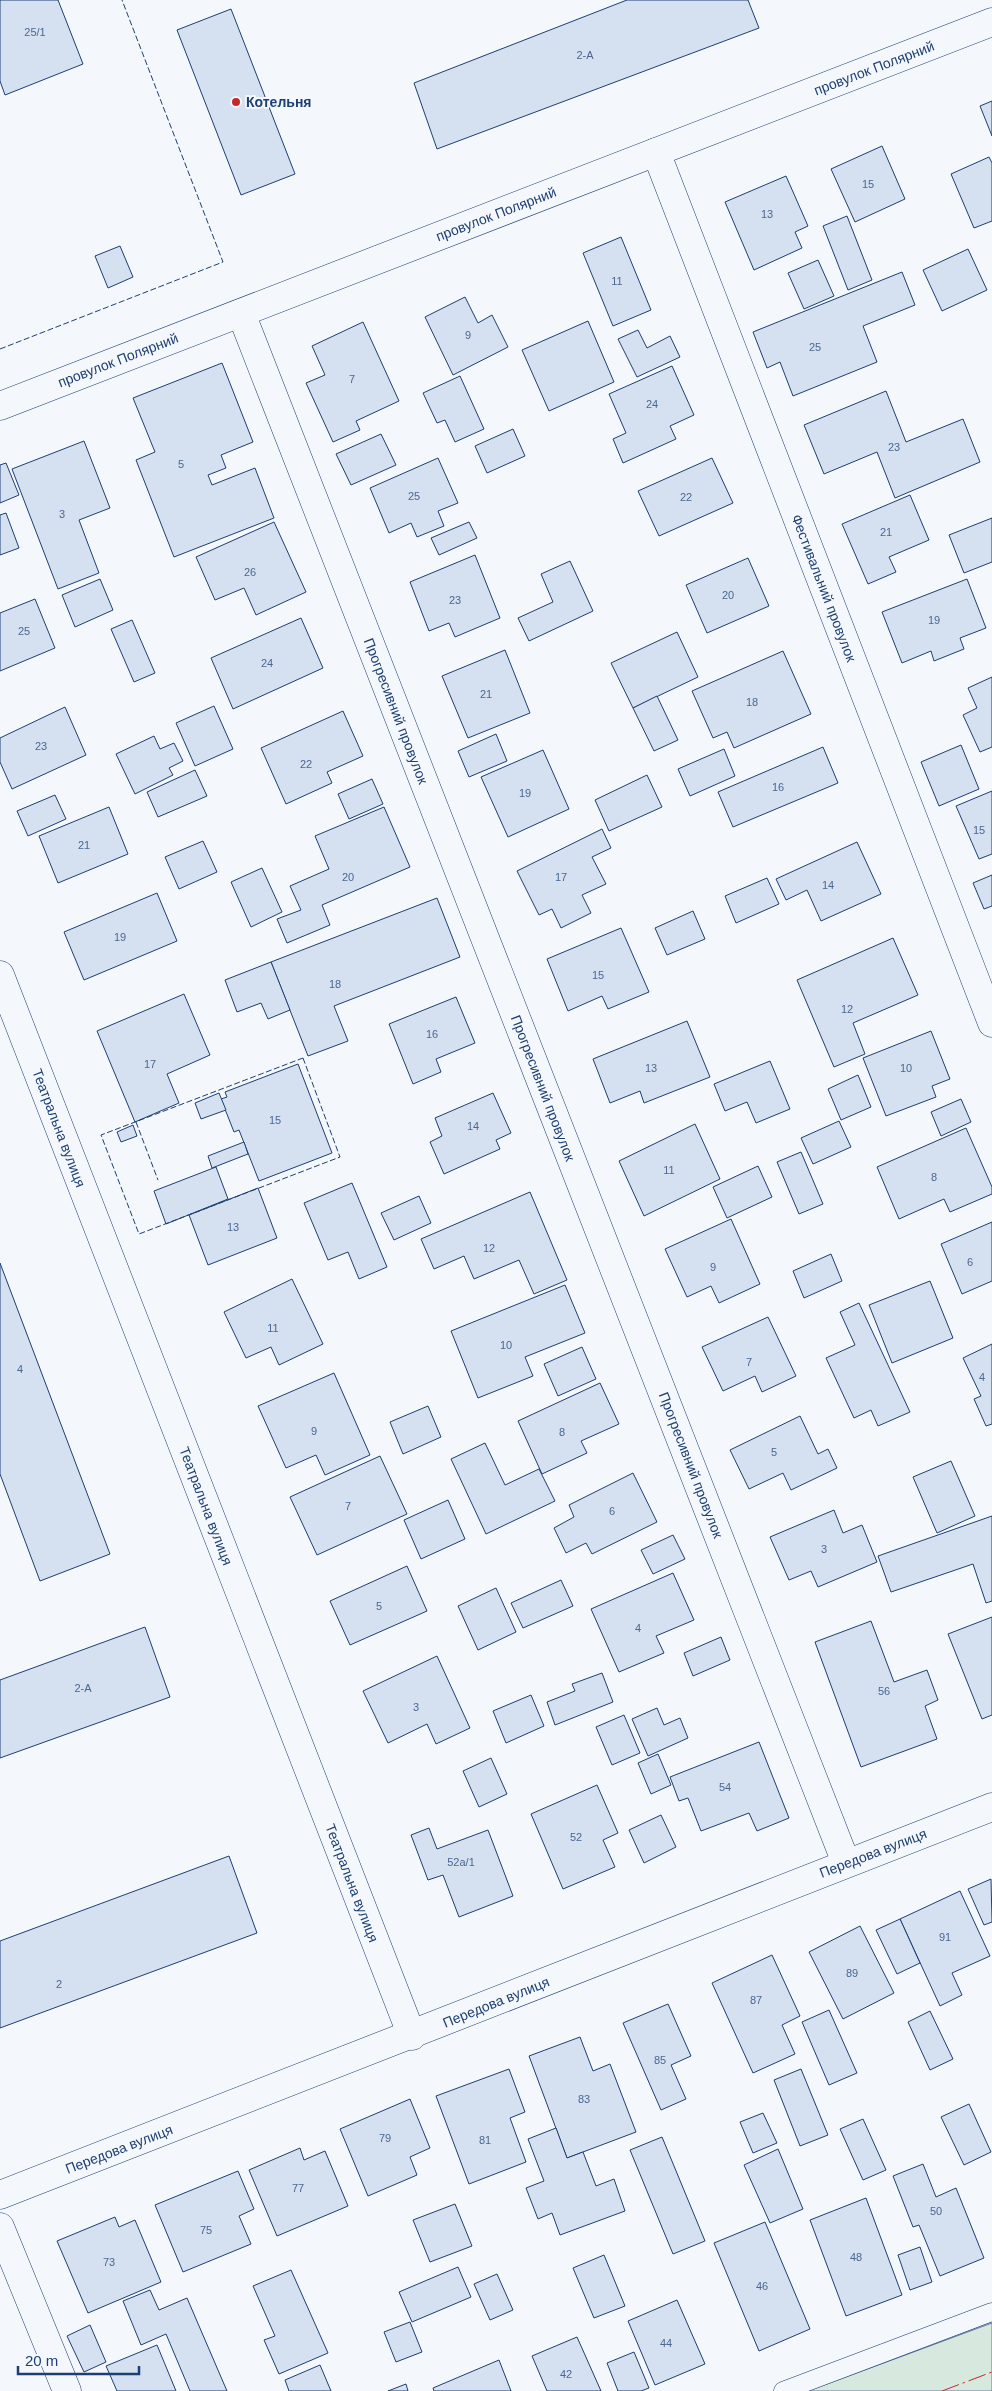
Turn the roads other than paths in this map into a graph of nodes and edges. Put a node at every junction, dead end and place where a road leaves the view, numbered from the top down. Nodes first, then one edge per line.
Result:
1 (992, 22) edge
2 (656, 152) junction
3 (240, 313) junction
4 (0, 406) edge
5 (0, 975) edge
6 (992, 1024) edge
7 (992, 1807) edge
8 (846, 1863) junction
9 (412, 2036) junction
10 (0, 2196) edge
11 (0, 2227) edge
12 (992, 2312) edge
13 (67, 2391) edge
14 (783, 2391) edge

1 - 2 street, провулок Полярний
2 - 3 street, провулок Полярний
2 - 6 street, Фестивальний провулок
3 - 4 street, провулок Полярний
3 - 8 street, Прогресивний провулок
5 - 9 street, Театральна вулиця
7 - 8 street, Передова вулиця
8 - 9 street, Передова вулиця
9 - 10 street, Передова вулиця
11 - 13 street
12 - 14 lane

